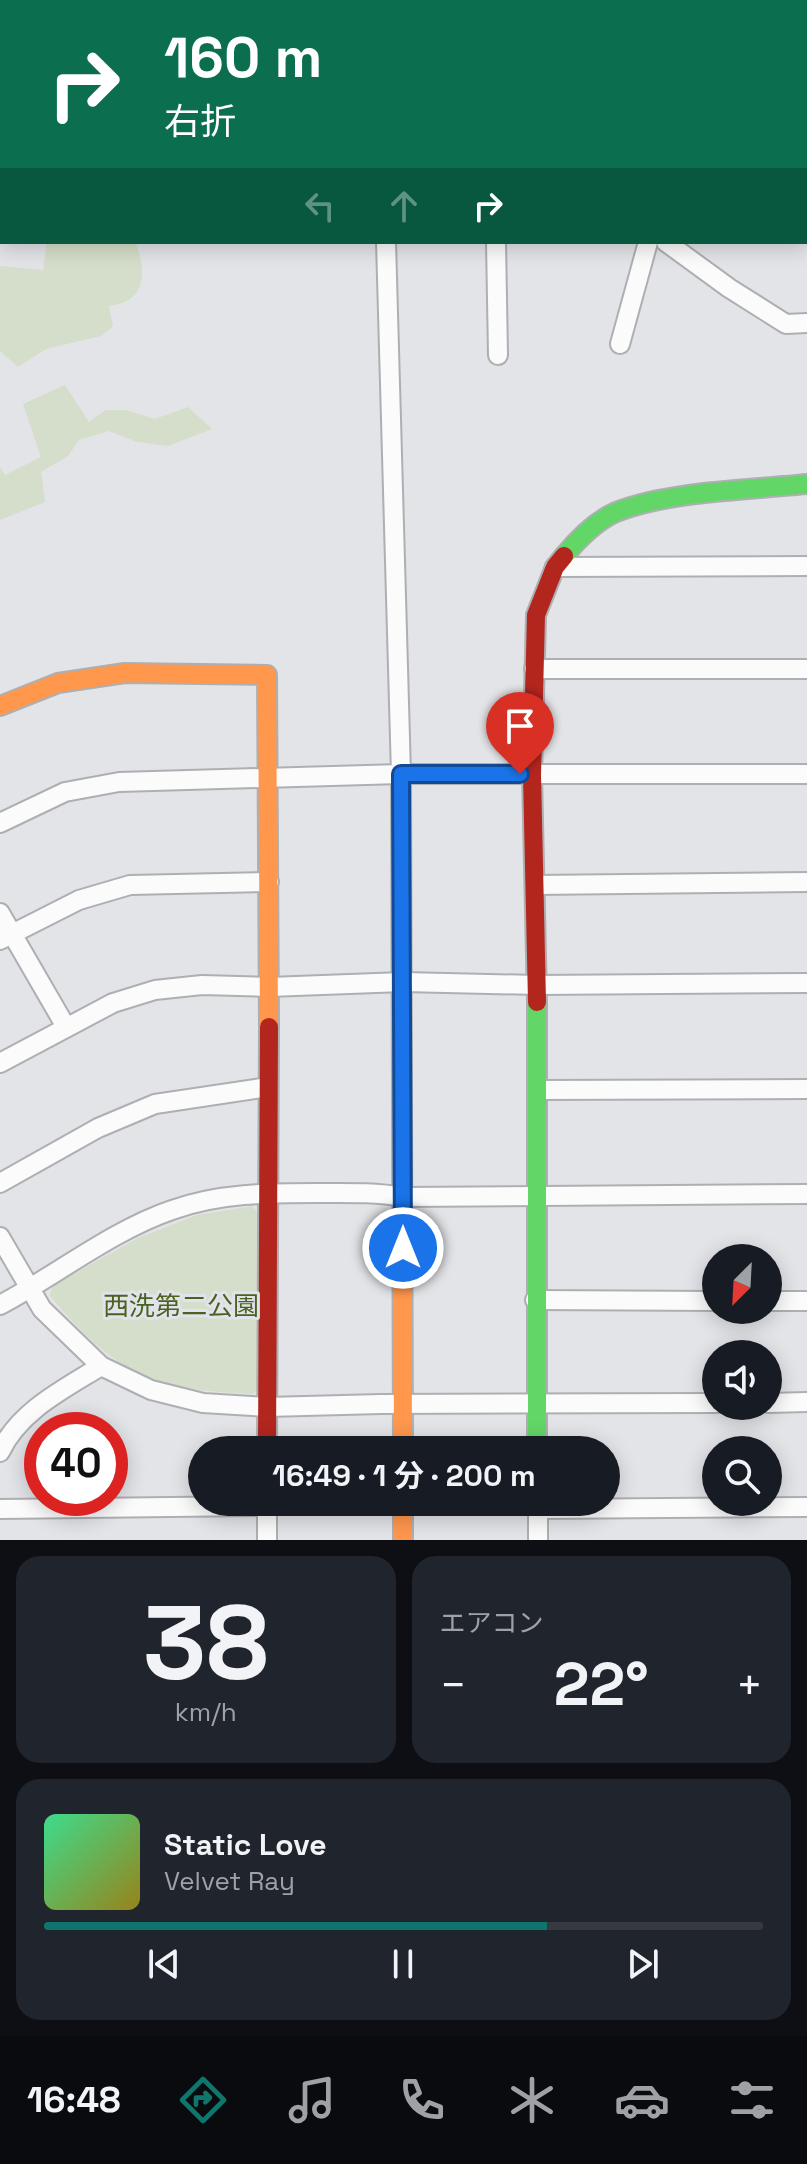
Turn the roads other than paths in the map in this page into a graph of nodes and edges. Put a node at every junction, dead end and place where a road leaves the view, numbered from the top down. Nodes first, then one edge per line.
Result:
1 (386, 244) edge
2 (496, 244) edge
3 (647, 244) edge
4 (669, 244) edge
5 (807, 323) edge
6 (620, 344) dead end
7 (498, 355) dead end
8 (807, 484) edge
9 (807, 566) edge
10 (555, 567) junction
11 (534, 669) junction
12 (807, 669) edge
13 (0, 706) edge
14 (401, 774) junction
15 (807, 774) edge
16 (532, 775) junction
17 (268, 778) junction
18 (0, 823) edge
19 (269, 882) junction
20 (807, 882) edge
21 (535, 885) junction
22 (0, 913) edge
23 (6, 936) edge
24 (403, 982) junction
25 (807, 983) edge
26 (537, 985) junction
27 (269, 987) junction
28 (66, 1027) junction
29 (0, 1063) edge
30 (268, 1087) junction
31 (807, 1089) edge
32 (537, 1090) junction
33 (0, 1183) edge
34 (270, 1193) junction
35 (807, 1194) edge
36 (535, 1195) junction
37 (403, 1197) junction
38 (0, 1237) edge
39 (30, 1289) junction
40 (535, 1300) junction
41 (702, 1301) edge
42 (782, 1301) edge
43 (807, 1301) edge
44 (0, 1305) edge
45 (101, 1366) junction
46 (807, 1402) edge
47 (702, 1403) edge
48 (782, 1403) edge
49 (402, 1404) junction
50 (537, 1404) junction
51 (267, 1407) junction
52 (267, 1436) edge
53 (403, 1436) edge
54 (537, 1436) edge
55 (0, 1452) edge
56 (188, 1505) edge
57 (620, 1506) edge
58 (807, 1507) edge
59 (0, 1509) edge
60 (267, 1516) edge
61 (403, 1516) edge
62 (538, 1516) edge
63 (267, 1540) edge
64 (403, 1540) edge
65 (538, 1540) edge

1 - 14 street
2 - 7 street
3 - 6 street
4 - 5 street
8 - 10 street
9 - 10 street
10 - 11 street
11 - 12 street
11 - 16 street
13 - 17 street
14 - 16 street
14 - 17 street
14 - 24 street
15 - 16 street
16 - 21 street
17 - 18 street
17 - 19 street
19 - 23 street
19 - 27 street
20 - 21 street
21 - 26 street
22 - 23 street
23 - 28 street
24 - 26 street
24 - 27 street
24 - 37 street
25 - 26 street
26 - 32 street
27 - 28 street
27 - 30 street
28 - 29 street
30 - 33 street
30 - 34 street
31 - 32 street
32 - 36 street
34 - 37 street
34 - 39 street
34 - 51 street
35 - 36 street
36 - 37 street
36 - 40 street
37 - 49 street
38 - 39 street
39 - 44 street
39 - 45 street
40 - 41 street
40 - 50 street
42 - 43 street
45 - 51 street
45 - 55 street
46 - 48 street
47 - 50 street
49 - 50 street
49 - 51 street
49 - 53 street
50 - 54 street
51 - 52 street
56 - 59 street
57 - 58 street
60 - 63 street
61 - 64 street
62 - 65 street

